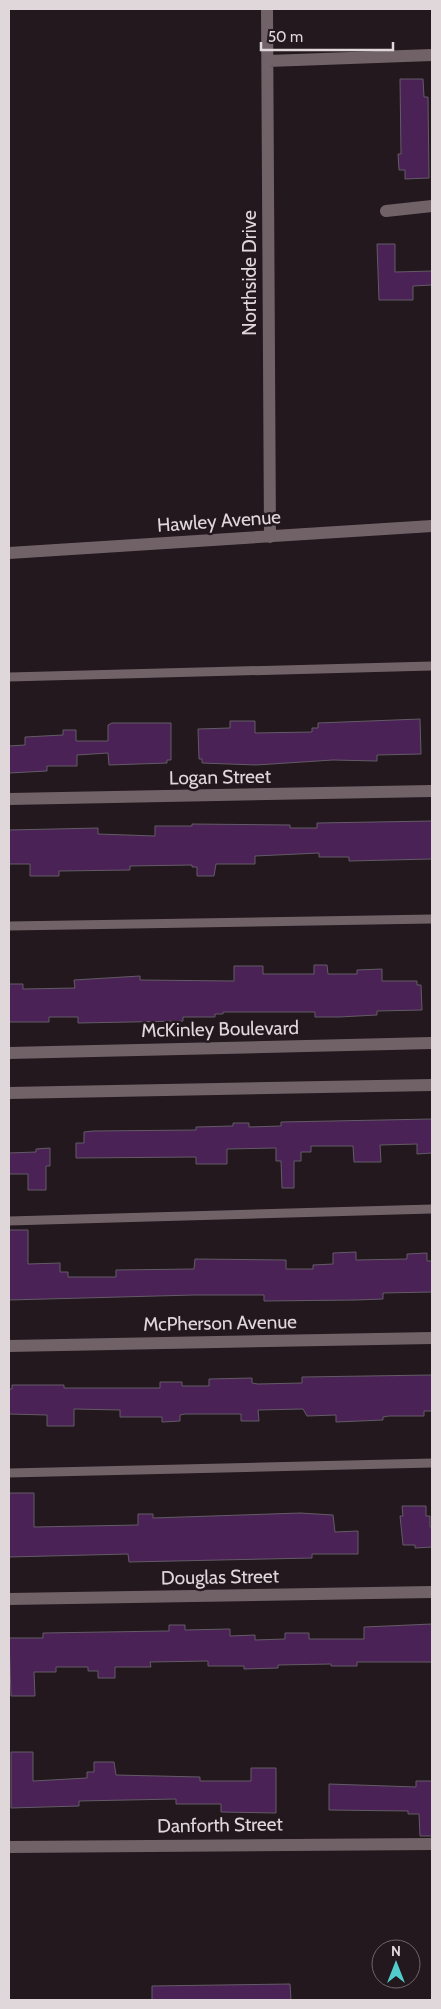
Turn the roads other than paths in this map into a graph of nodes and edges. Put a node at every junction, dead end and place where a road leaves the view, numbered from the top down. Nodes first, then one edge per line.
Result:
1 (267, 9) edge
2 (432, 55) edge
3 (268, 61) junction
4 (432, 206) edge
5 (386, 211) dead end
6 (432, 526) edge
7 (270, 537) junction
8 (9, 553) edge
9 (432, 666) edge
10 (9, 677) edge
11 (432, 791) edge
12 (9, 798) edge
13 (432, 919) edge
14 (9, 926) edge
15 (432, 1043) edge
16 (9, 1053) edge
17 (432, 1085) edge
18 (9, 1093) edge
19 (432, 1209) edge
20 (9, 1221) edge
21 (432, 1338) edge
22 (9, 1346) edge
23 (432, 1463) edge
24 (9, 1474) edge
25 (432, 1592) edge
26 (9, 1600) edge
27 (432, 1844) edge
28 (9, 1847) edge

1 - 3 street, Northside Drive
2 - 3 street
3 - 7 street, Northside Drive
4 - 5 street
6 - 7 street, Hawley Avenue
7 - 8 street, Hawley Avenue
9 - 10 lane
11 - 12 street, Logan Street
13 - 14 lane
15 - 16 street, McKinley Boulevard
17 - 18 street
19 - 20 lane
21 - 22 street, McPherson Avenue
23 - 24 lane
25 - 26 street, Douglas Street
27 - 28 street, Danforth Street

